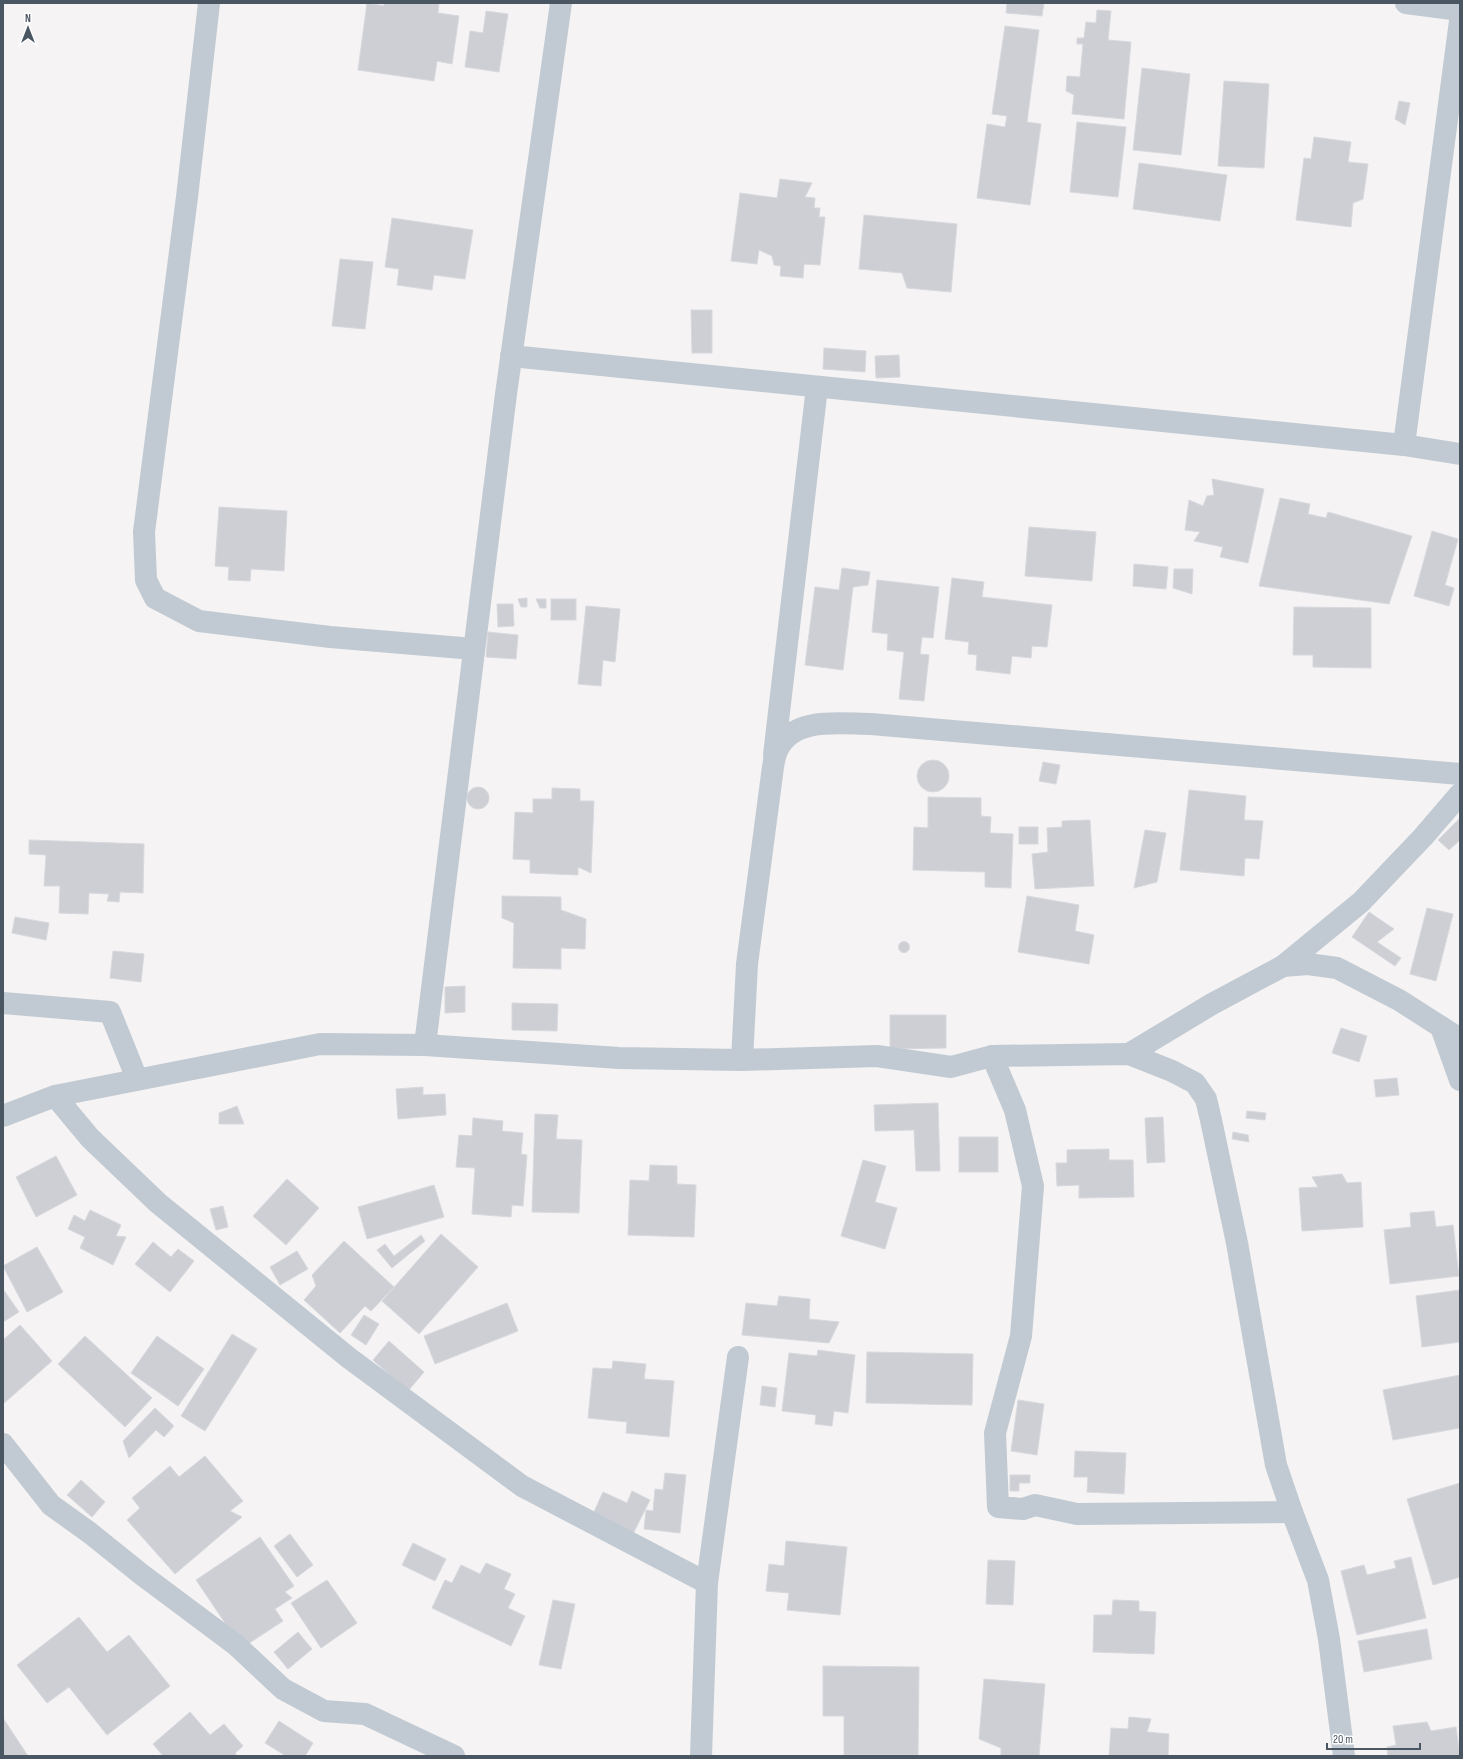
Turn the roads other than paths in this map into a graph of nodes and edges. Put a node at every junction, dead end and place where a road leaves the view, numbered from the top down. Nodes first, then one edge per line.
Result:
1 (209, 3) edge
2 (561, 3) edge
3 (1406, 3) edge
4 (1460, 10) edge
5 (1460, 21) edge
6 (511, 356) junction
7 (817, 387) junction
8 (1404, 445) junction
9 (1460, 454) edge
10 (474, 648) junction
11 (773, 767) junction
12 (1460, 774) edge
13 (1460, 794) edge
14 (1283, 966) junction
15 (3, 1003) edge
16 (1441, 1027) junction
17 (1460, 1039) edge
18 (425, 1045) junction
19 (1129, 1054) junction
20 (992, 1056) junction
21 (742, 1060) junction
22 (137, 1079) junction
23 (1460, 1080) edge
24 (55, 1096) junction
25 (3, 1116) edge
26 (738, 1357) dead end
27 (3, 1444) edge
28 (1292, 1512) junction
29 (707, 1583) junction
30 (454, 1756) edge
31 (701, 1756) edge
32 (1344, 1756) edge

1 - 10 street
2 - 6 street
3 - 4 street
5 - 8 street
6 - 7 street
6 - 10 street
7 - 8 street
7 - 11 street
8 - 9 street
10 - 18 street
11 - 12 street
11 - 21 street
13 - 14 street
14 - 16 street
14 - 19 street
15 - 22 street
16 - 17 street
16 - 23 street
18 - 21 street
18 - 22 street
19 - 20 street
19 - 28 street
20 - 21 street
20 - 28 street
22 - 24 street
24 - 25 street
24 - 29 street
26 - 29 street
27 - 30 street
28 - 32 street
29 - 31 street

